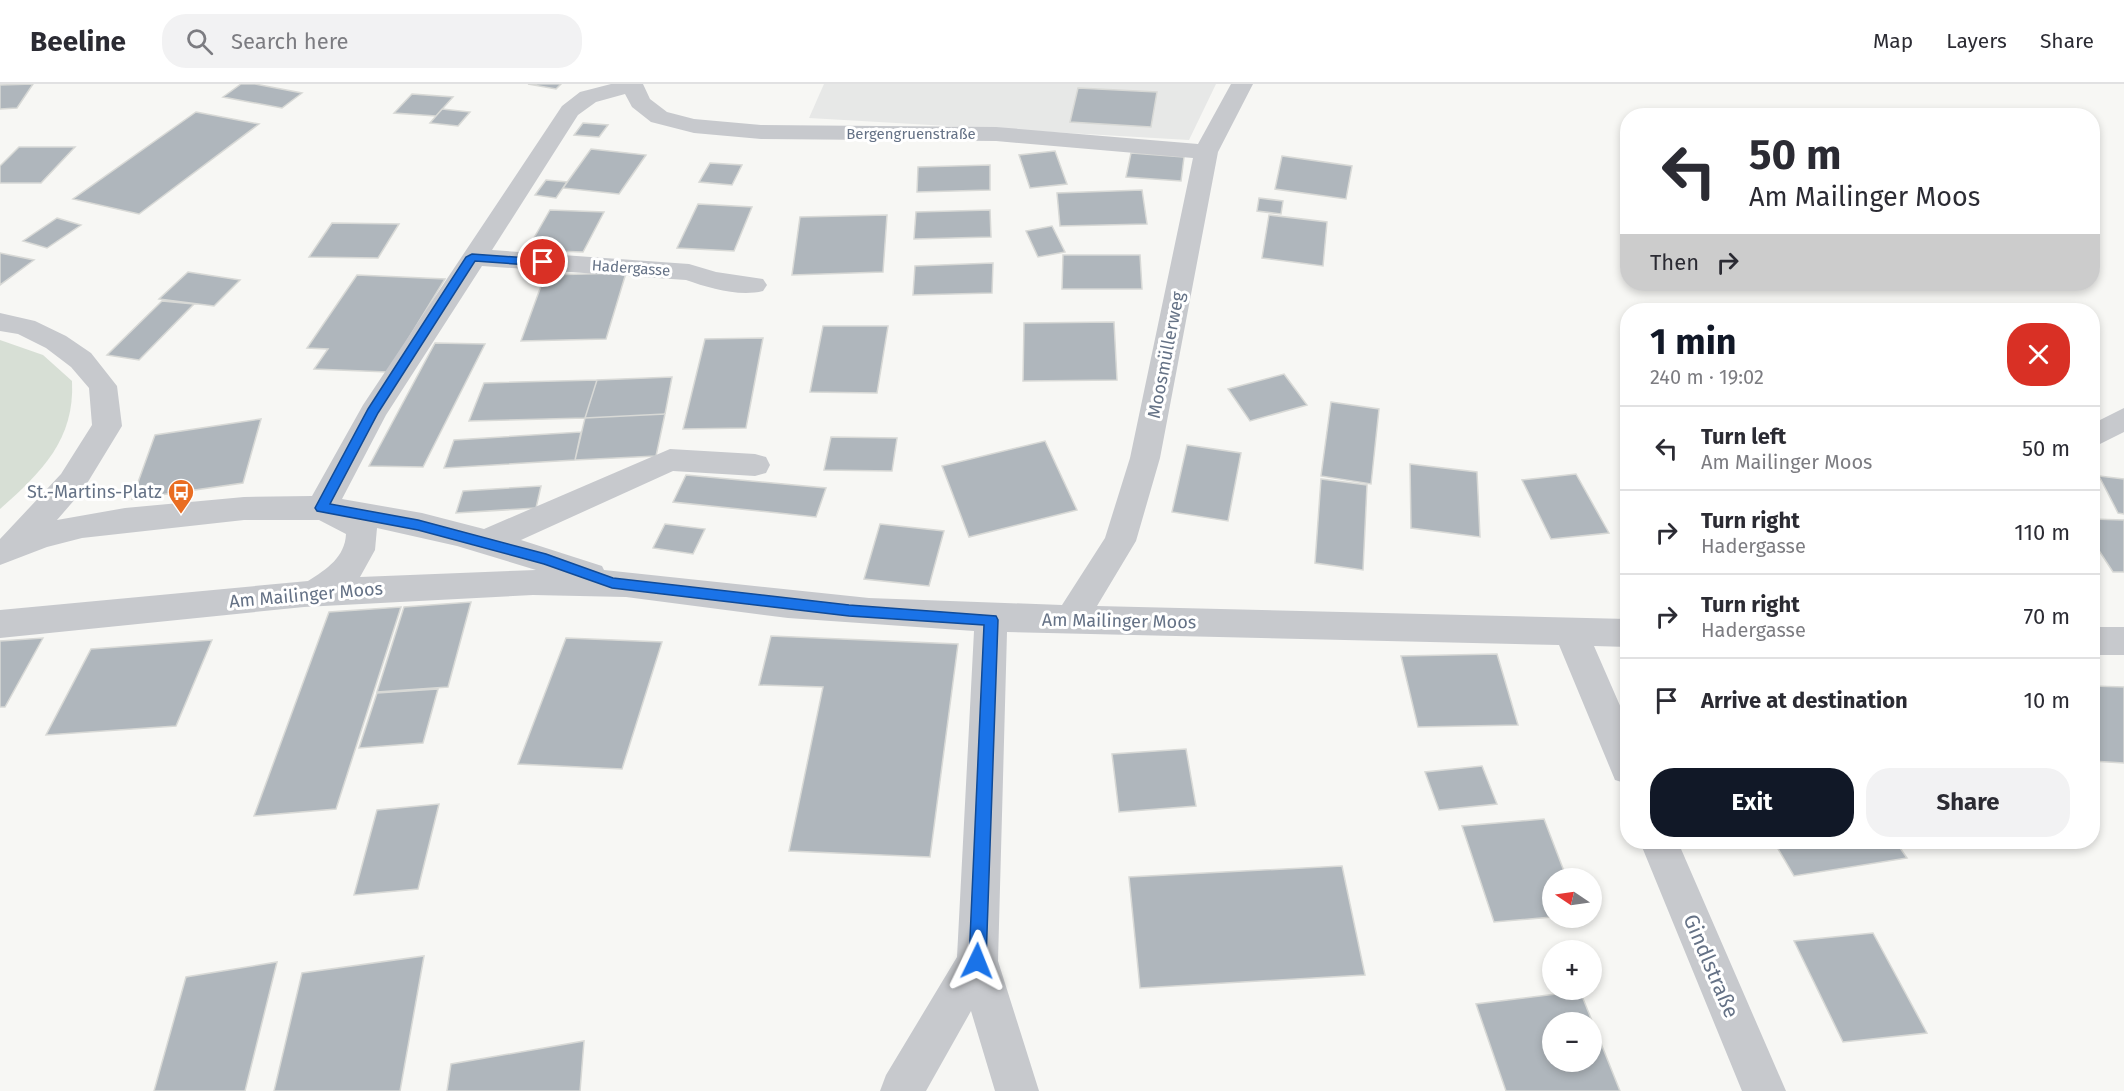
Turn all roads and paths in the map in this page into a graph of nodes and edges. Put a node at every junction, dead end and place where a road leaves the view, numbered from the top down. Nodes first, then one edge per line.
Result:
1 (1242, 84) edge
2 (633, 85) edge
3 (1206, 152) junction
4 (472, 257) junction
5 (754, 285) dead end
6 (0, 322) edge
7 (2124, 418) edge
8 (2100, 433) edge
9 (755, 465) dead end
10 (321, 508) junction
11 (483, 543) junction
12 (8, 548) edge
13 (612, 583) junction
14 (315, 593) junction
15 (1071, 619) junction
16 (991, 620) junction
17 (0, 624) edge
18 (1570, 633) junction
19 (1620, 633) edge
20 (2100, 641) edge
21 (2124, 641) edge
22 (1620, 749) edge
23 (1662, 849) edge
24 (977, 961) junction
25 (902, 1091) edge
26 (1017, 1091) edge
27 (1764, 1091) edge

1 - 3 street, Moosmüllerweg
2 - 3 street, Bergengruenstraße
2 - 4 street
3 - 15 street, Moosmüllerweg
4 - 5 street, Hadergasse
4 - 10 street
6 - 12 street, Am Mailinger Moos
7 - 8 street
9 - 11 street
10 - 11 street, Am Mailinger Moos
10 - 12 street, Am Mailinger Moos
10 - 14 street
11 - 13 street, Am Mailinger Moos
13 - 14 street, Am Mailinger Moos
13 - 16 street, Am Mailinger Moos
14 - 17 street, Am Mailinger Moos
15 - 16 street, Am Mailinger Moos
15 - 18 street, Am Mailinger Moos
16 - 24 street
18 - 19 street, Am Mailinger Moos
18 - 22 street
20 - 21 street
23 - 27 street, Gindlstraße
24 - 25 street
24 - 26 street

